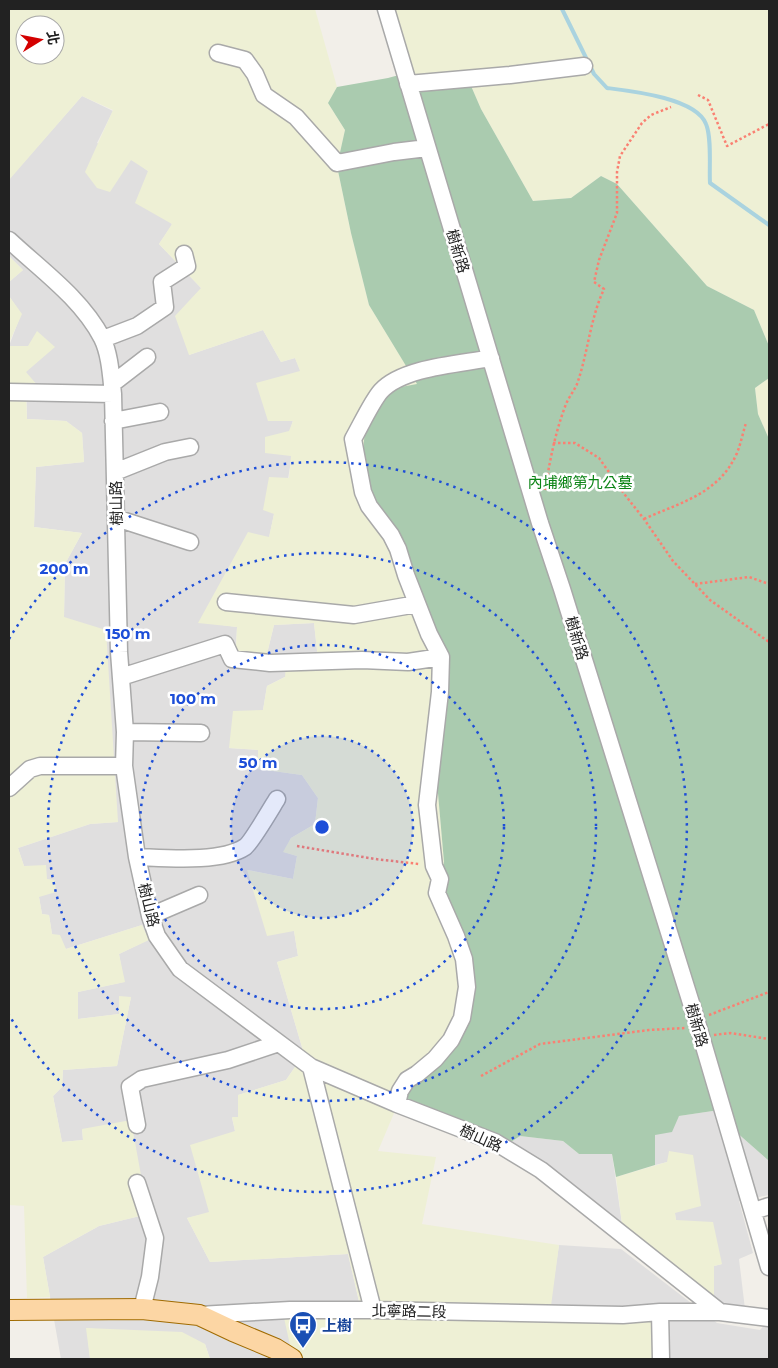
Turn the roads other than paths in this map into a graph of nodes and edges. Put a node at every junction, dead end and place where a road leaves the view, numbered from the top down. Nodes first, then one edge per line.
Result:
1 (386, 9) edge
2 (218, 53) dead end
3 (584, 66) dead end
4 (408, 84) junction
5 (427, 148) junction
6 (9, 240) edge
7 (184, 254) dead end
8 (103, 339) junction
9 (147, 357) dead end
10 (491, 358) junction
11 (112, 389) junction
12 (9, 392) edge
13 (160, 412) dead end
14 (113, 421) junction
15 (190, 447) dead end
16 (115, 472) junction
17 (116, 518) junction
18 (190, 542) dead end
19 (226, 602) dead end
20 (417, 604) junction
21 (441, 657) junction
22 (121, 677) junction
23 (125, 732) junction
24 (201, 733) dead end
25 (124, 766) junction
26 (9, 788) edge
27 (278, 799) dead end
28 (137, 857) junction
29 (199, 895) dead end
30 (150, 916) junction
31 (279, 1043) junction
32 (311, 1067) junction
33 (397, 1104) junction
34 (137, 1125) dead end
35 (137, 1183) dead end
36 (761, 1208) edge
37 (769, 1266) edge
38 (142, 1308) junction
39 (9, 1310) edge
40 (373, 1310) junction
41 (660, 1312) junction
42 (720, 1312) junction
43 (199, 1315) junction
44 (769, 1318) edge
45 (292, 1359) edge
46 (661, 1359) edge

1 - 4 street, 樹新路
2 - 5 street
3 - 4 street
4 - 5 street, 樹新路
5 - 10 street, 樹新路
6 - 8 street, 樹山路
7 - 8 street
8 - 11 street, 樹山路
9 - 11 street
10 - 20 street
10 - 36 street, 樹新路
11 - 12 street
11 - 14 street, 樹山路
13 - 14 street
14 - 16 street, 樹山路
15 - 16 street
16 - 17 street, 樹山路
17 - 18 street
17 - 22 street, 樹山路
19 - 20 street
20 - 21 street
21 - 22 street
21 - 33 street
22 - 23 street, 樹山路
23 - 24 street
23 - 25 street, 樹山路
25 - 26 street
25 - 28 street, 樹山路
27 - 28 street
28 - 30 street, 樹山路
29 - 30 street
30 - 31 street, 樹山路
31 - 32 street, 樹山路
31 - 34 street
32 - 33 street, 樹山路
32 - 40 street
33 - 42 street, 樹山路
35 - 38 street
36 - 37 street, 樹新路
38 - 39 main road, 北寧路二段
38 - 43 main road, 北寧路二段
40 - 41 street, 北寧路二段
40 - 43 street, 北寧路二段
41 - 42 street, 北寧路二段
41 - 46 street
42 - 44 street
43 - 45 main road

